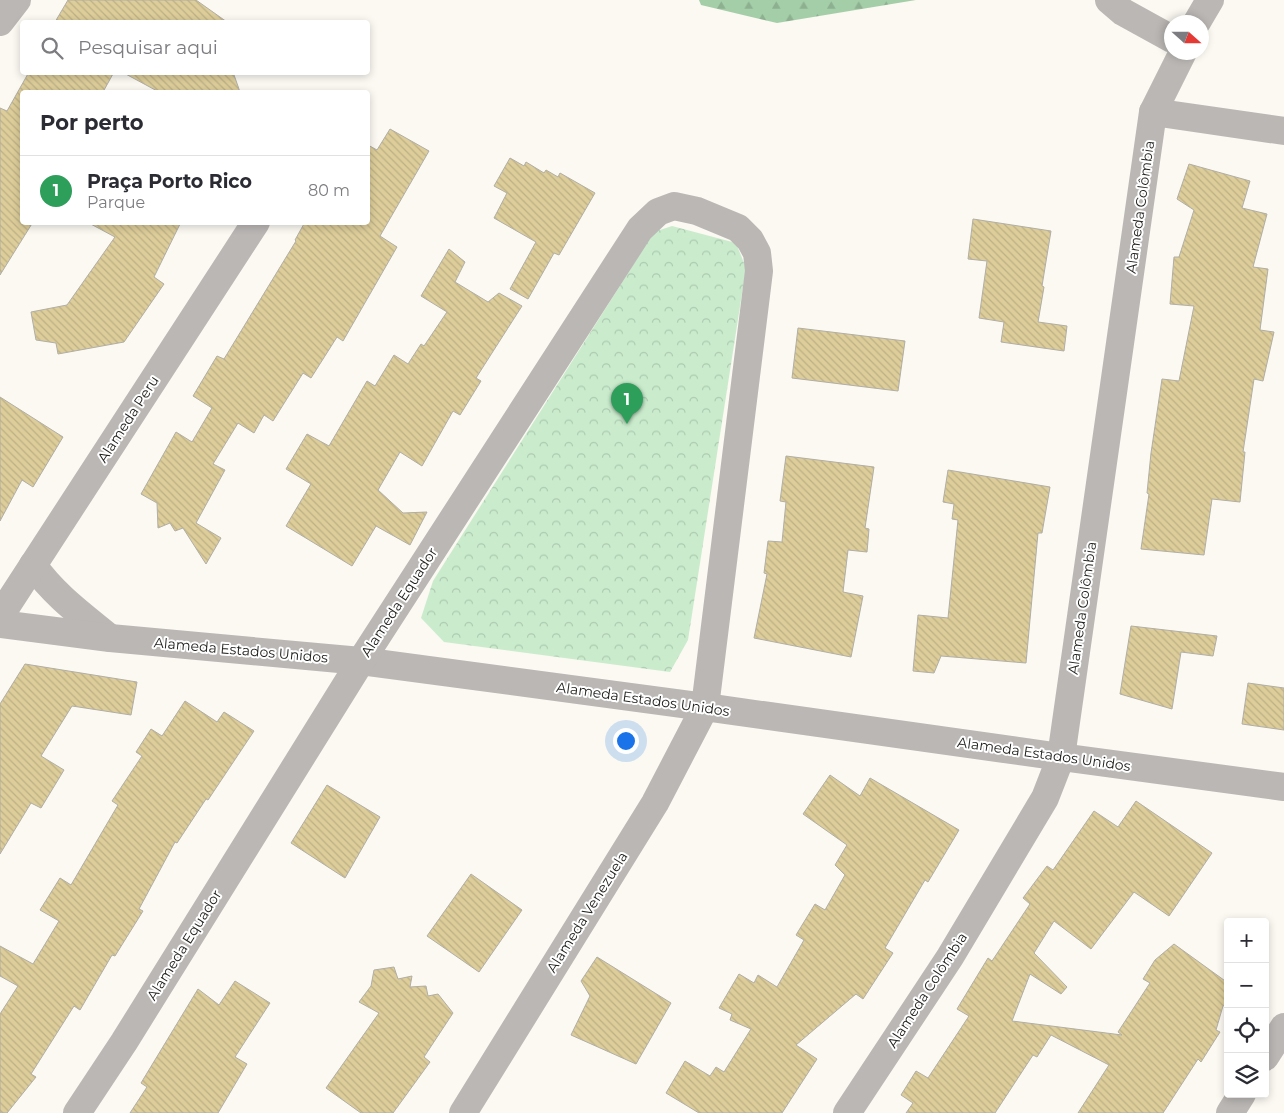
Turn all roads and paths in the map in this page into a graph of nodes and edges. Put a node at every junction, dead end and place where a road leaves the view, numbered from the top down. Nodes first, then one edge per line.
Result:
1 (1109, 0) edge
2 (1210, 0) edge
3 (1201, 15) edge
4 (1164, 35) edge
5 (1179, 60) edge
6 (1154, 112) junction
7 (1284, 131) edge
8 (254, 225) edge
9 (33, 565) junction
10 (0, 616) edge
11 (0, 624) edge
12 (110, 638) junction
13 (361, 661) junction
14 (705, 707) junction
15 (1061, 757) junction
16 (1284, 787) edge
17 (1284, 1027) edge
18 (1268, 1053) edge
19 (1239, 1098) edge
20 (77, 1113) edge
21 (463, 1113) edge
22 (847, 1113) edge
23 (1230, 1113) edge

1 - 4 street
2 - 3 street
5 - 6 street, Alameda Colômbia
6 - 7 street
6 - 15 street, Alameda Colômbia
8 - 9 street, Alameda Peru
9 - 10 street, Alameda Peru
9 - 12 street
11 - 12 street, Alameda Estados Unidos
12 - 13 street, Alameda Estados Unidos
13 - 14 street, Alameda Estados Unidos
13 - 14 street, Alameda Equador
13 - 20 street, Alameda Equador
14 - 15 street, Alameda Estados Unidos
14 - 21 street, Alameda Venezuela
15 - 16 street, Alameda Estados Unidos
15 - 22 street, Alameda Colômbia
17 - 18 street
19 - 23 street

